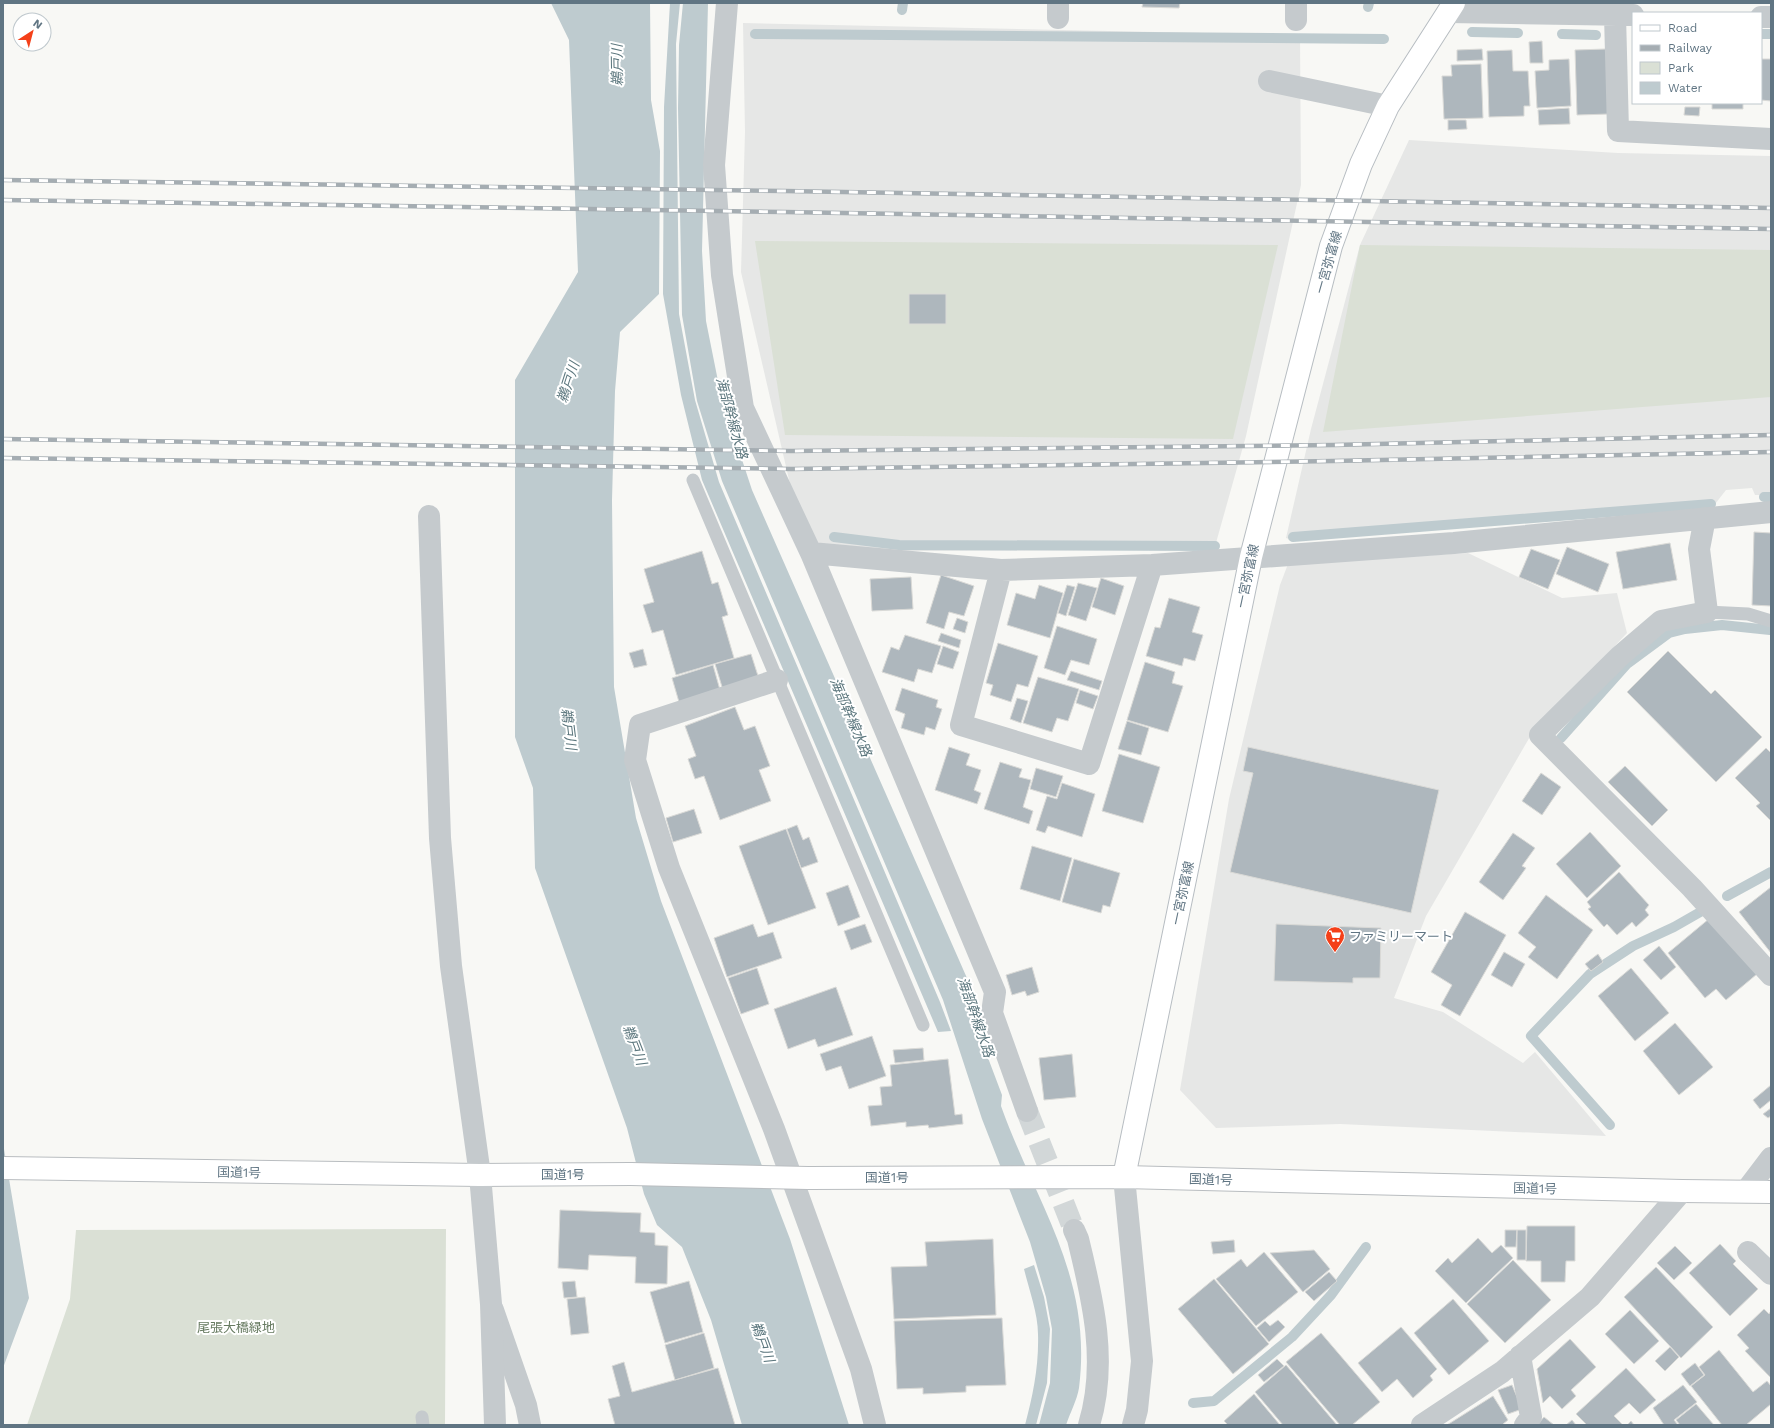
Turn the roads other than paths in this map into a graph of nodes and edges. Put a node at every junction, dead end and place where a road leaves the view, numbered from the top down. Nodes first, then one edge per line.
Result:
1 (727, 3) edge
2 (1451, 7) edge
3 (1624, 15) edge
4 (1269, 80) dead end
5 (1388, 106) junction
6 (1771, 139) edge
7 (693, 480) dead end
8 (1771, 512) edge
9 (429, 516) dead end
10 (1705, 518) junction
11 (811, 553) junction
12 (1251, 557) junction
13 (1152, 565) junction
14 (1001, 570) junction
15 (1707, 612) junction
16 (1771, 621) edge
17 (777, 680) junction
18 (1771, 975) edge
19 (922, 1025) dead end
20 (1027, 1111) tunnel mouth
21 (1771, 1158) edge
22 (3, 1168) edge
23 (480, 1175) junction
24 (1124, 1177) junction
25 (1682, 1191) junction
26 (1746, 1192) junction
27 (1771, 1192) edge
28 (1074, 1230) tunnel mouth
29 (1748, 1252) dead end
30 (1771, 1274) edge
31 (491, 1304) junction
32 (1520, 1356) junction
33 (495, 1425) edge
34 (530, 1425) edge
35 (874, 1425) edge
36 (1088, 1425) edge
37 (1133, 1425) edge
38 (1422, 1425) edge
39 (1525, 1425) edge

1 - 11 street
2 - 3 street
2 - 5 main road, 一宮弥富線
3 - 6 street
4 - 5 street
5 - 12 main road, 一宮弥富線
7 - 17 lane
8 - 10 street
9 - 23 street
10 - 12 street
10 - 15 street
11 - 14 street
11 - 20 street
12 - 13 street
12 - 24 main road, 一宮弥富線
13 - 14 street
13 - 14 street
15 - 16 lane
15 - 18 street
17 - 19 lane
17 - 35 street
21 - 26 street
22 - 23 main road, 国道1号
23 - 24 main road, 国道1号, bridge
23 - 31 street
24 - 25 main road, 国道1号
24 - 37 street
25 - 26 main road, 国道1号
25 - 32 street
26 - 27 main road, 国道1号
28 - 36 street
29 - 30 street
31 - 33 street
31 - 34 street
32 - 38 street
32 - 39 street

